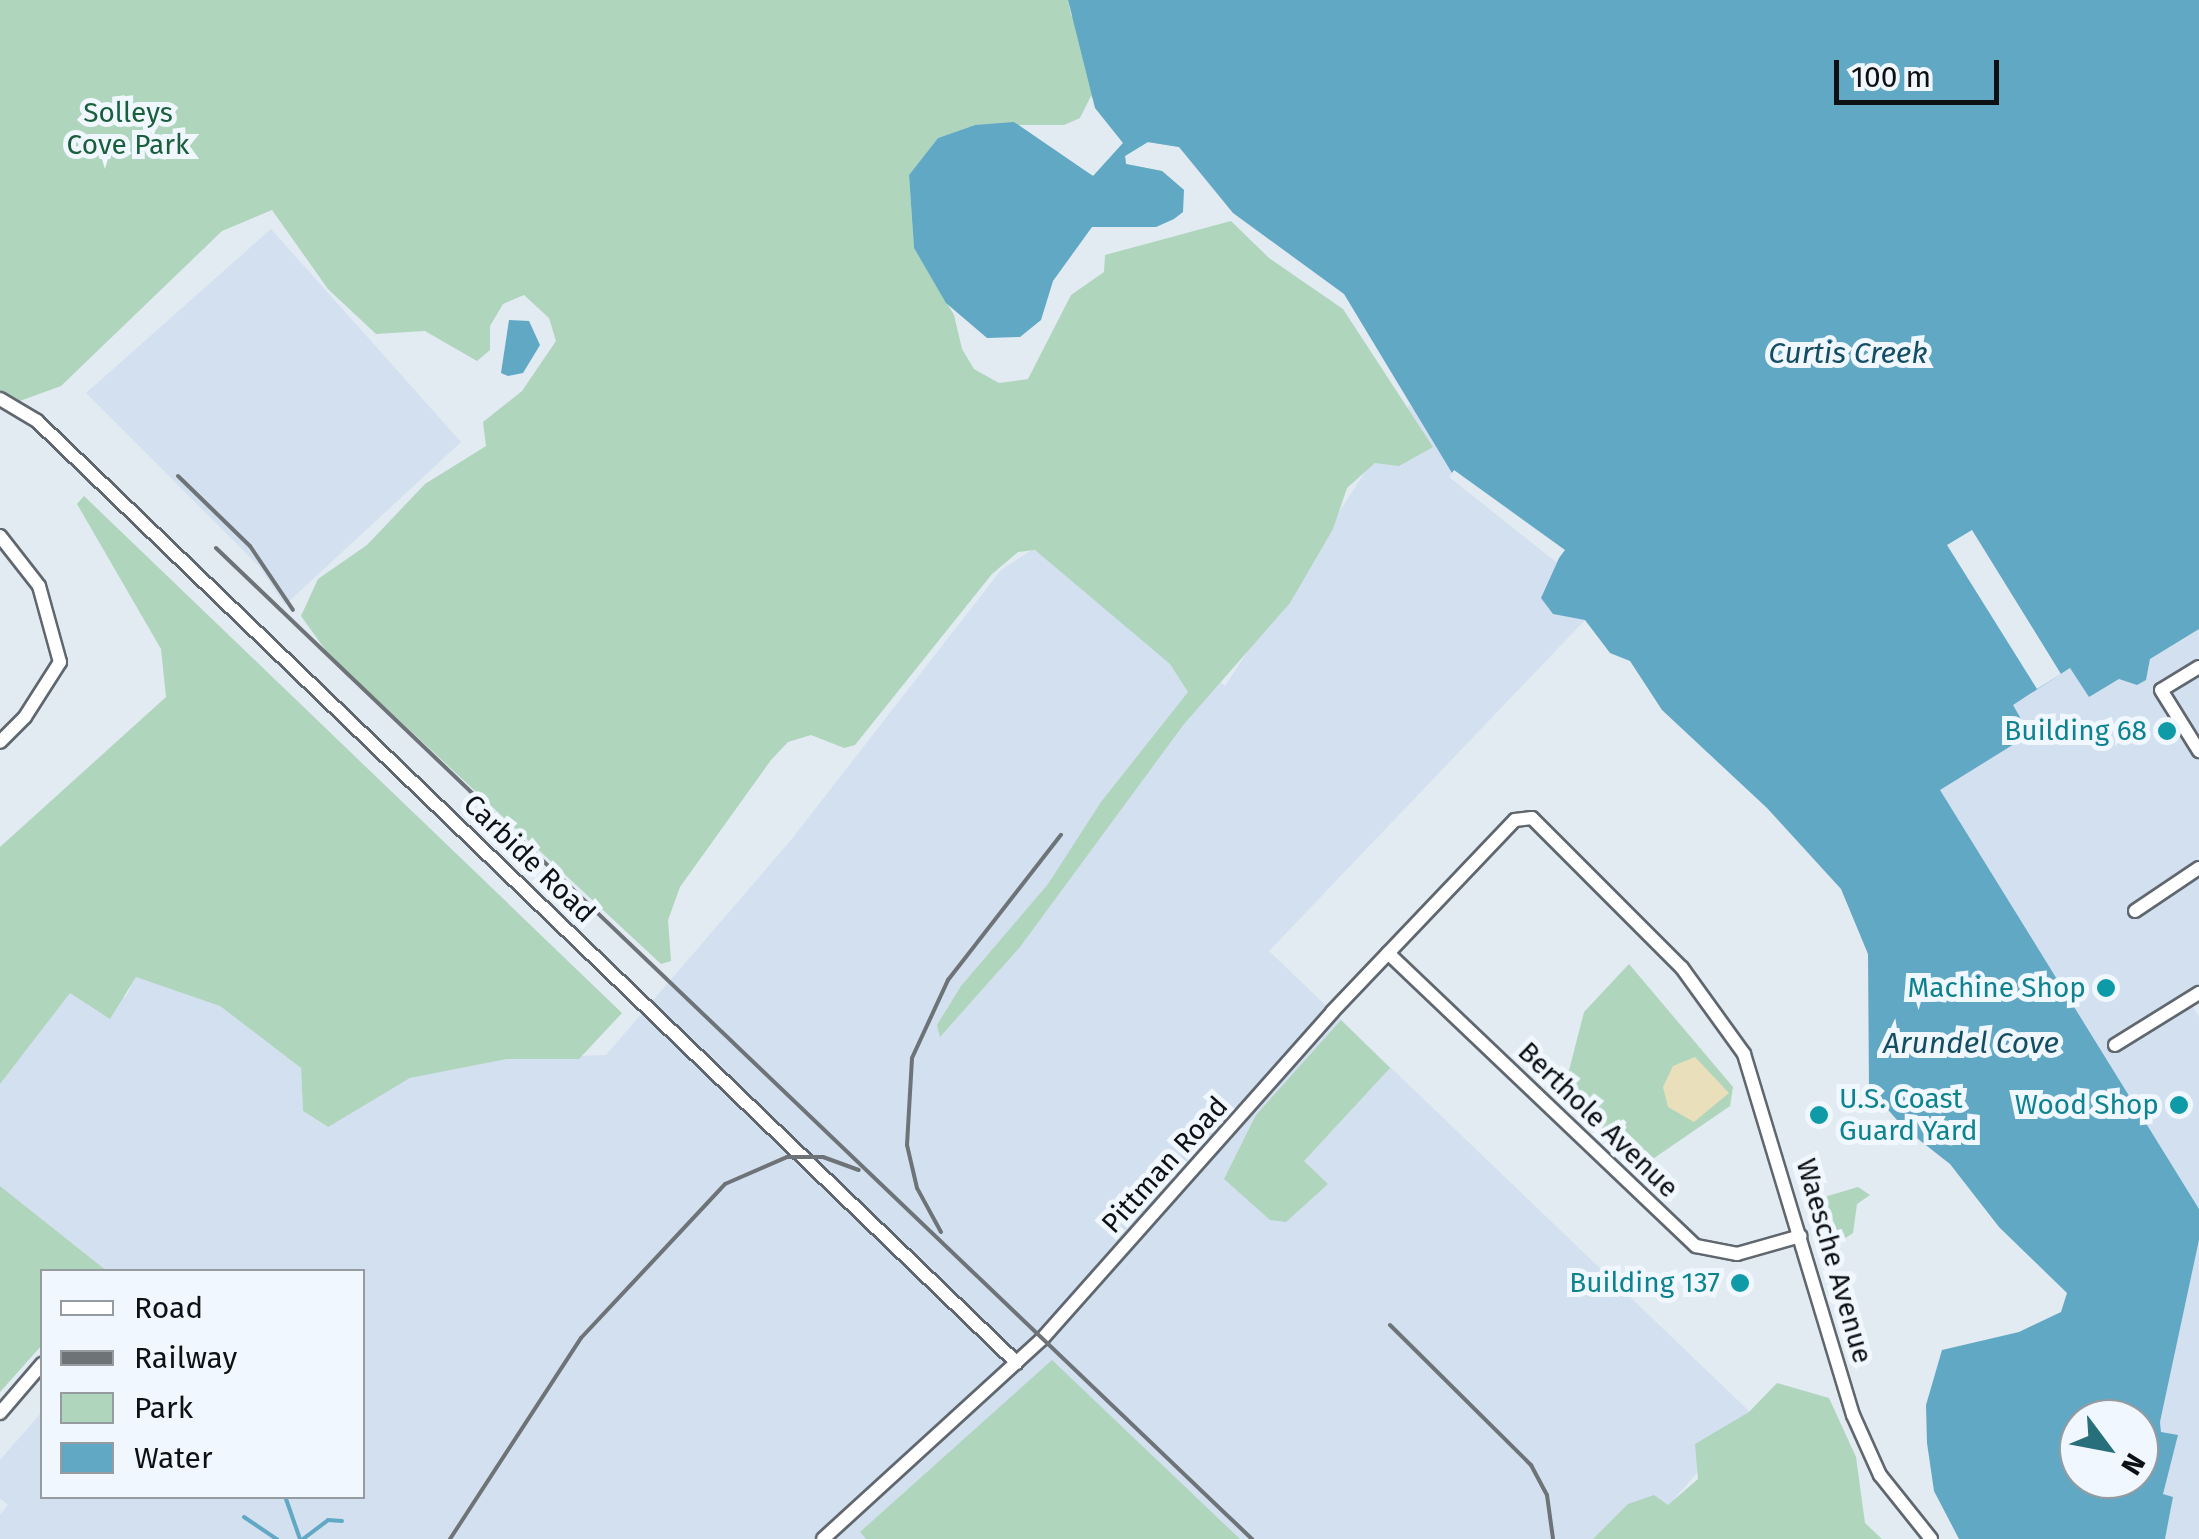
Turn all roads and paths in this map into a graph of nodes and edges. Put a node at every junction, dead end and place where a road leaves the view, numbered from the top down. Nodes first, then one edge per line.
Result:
1 (0, 399) edge
2 (0, 536) edge
3 (2199, 667) edge
4 (0, 742) edge
5 (2199, 751) edge
6 (1532, 818) joint
7 (2199, 868) edge
8 (2135, 911) dead end
9 (1388, 953) junction
10 (2199, 993) edge
11 (2115, 1046) dead end
12 (1800, 1236) junction
13 (1017, 1363) junction
14 (40, 1366) edge
15 (0, 1413) edge
16 (823, 1539) edge
17 (1931, 1539) edge

1 - 13 street, Carbide Road
2 - 4 street
3 - 5 street
6 - 9 street, Pittman Road
6 - 12 street, Waesche Avenue
7 - 8 street
9 - 12 street, Berthole Avenue
9 - 13 street, Pittman Road
10 - 11 street
12 - 17 street, Waesche Avenue
13 - 16 street, Pittman Road
14 - 15 street

